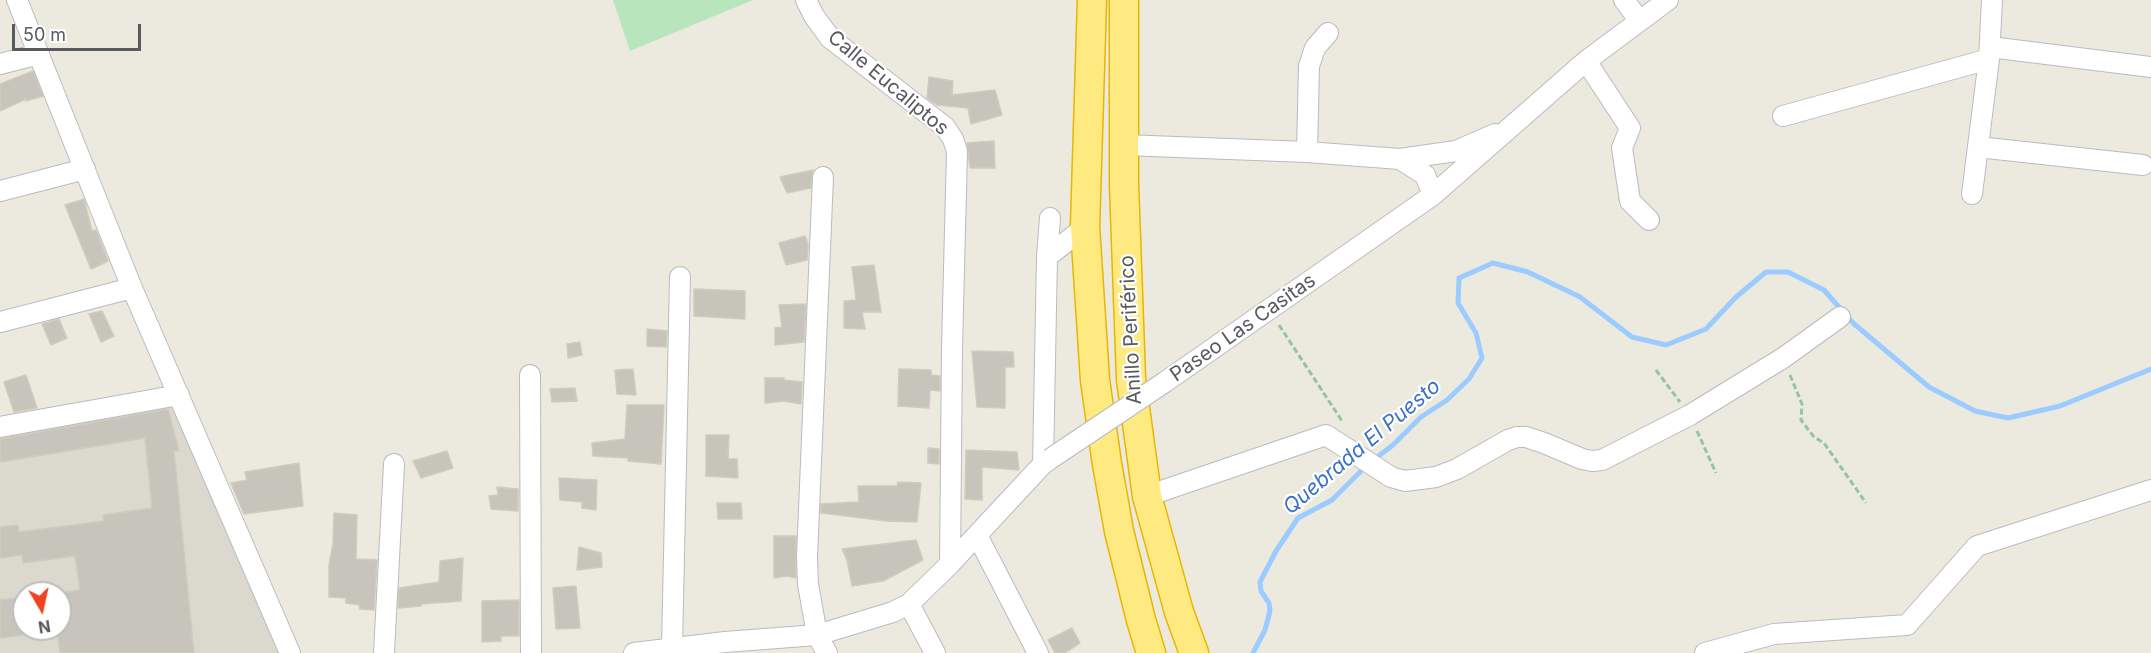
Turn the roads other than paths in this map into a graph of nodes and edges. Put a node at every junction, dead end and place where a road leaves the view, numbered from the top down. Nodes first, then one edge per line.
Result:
1 (17, 0) edge
2 (806, 0) edge
3 (1092, 0) edge
4 (1124, 0) edge
5 (1624, 0) edge
6 (1668, 0) edge
7 (1992, 0) edge
8 (1639, 20) junction
9 (1328, 33) dead end
10 (1990, 53) junction
11 (39, 54) junction
12 (1586, 61) junction
13 (0, 64) edge
14 (2151, 67) edge
15 (1783, 116) dead end
16 (1514, 125) junction
17 (1124, 145) junction
18 (1978, 147) junction
19 (1307, 152) junction
20 (1400, 159) junction
21 (2143, 165) dead end
22 (85, 169) junction
23 (823, 177) dead end
24 (0, 191) edge
25 (1972, 194) dead end
26 (1433, 195) junction
27 (1050, 218) dead end
28 (1649, 220) dead end
29 (1085, 227) junction
30 (1047, 256) junction
31 (681, 277) dead end
32 (132, 288) junction
33 (1840, 317) dead end
34 (0, 322) edge
35 (530, 375) dead end
36 (179, 395) junction
37 (0, 427) edge
38 (1047, 461) junction
39 (394, 464) dead end
40 (2151, 490) edge
41 (1147, 496) junction
42 (976, 535) junction
43 (950, 564) junction
44 (909, 604) junction
45 (817, 635) junction
46 (728, 647) edge
47 (672, 648) junction
48 (290, 653) edge
49 (384, 653) edge
50 (531, 653) edge
51 (634, 653) edge
52 (827, 653) edge
53 (935, 653) edge
54 (1038, 653) edge
55 (1151, 653) edge
56 (1194, 653) edge
57 (1705, 653) edge

1 - 11 street
2 - 43 street, Calle Eucaliptos
3 - 29 highway, Anillo Periférico
4 - 17 highway, Anillo Periférico
5 - 8 street
6 - 8 street, Paseo Las Casitas
7 - 10 street
8 - 12 street, Paseo Las Casitas
9 - 19 street
10 - 14 street
10 - 15 street
10 - 18 street
11 - 13 street
11 - 22 street
12 - 16 street, Paseo Las Casitas
12 - 28 street
16 - 20 street
16 - 26 street, Paseo Las Casitas
17 - 19 street
17 - 41 highway, Anillo Periférico
18 - 21 street
18 - 25 street
19 - 20 street
20 - 26 street
22 - 24 street
22 - 32 street
23 - 45 street
26 - 38 street, Paseo Las Casitas, bridge
27 - 30 street
29 - 30 street
29 - 55 highway, Anillo Periférico
30 - 38 street
31 - 47 street
32 - 34 street
32 - 36 street
33 - 41 street
35 - 50 street
36 - 37 street
36 - 48 street
38 - 42 street, Paseo Las Casitas
39 - 49 street
40 - 57 street
41 - 56 highway, Anillo Periférico
42 - 43 street, Paseo Las Casitas
42 - 54 street
43 - 44 street, Paseo Las Casitas
44 - 45 street, Paseo Las Casitas
44 - 53 street
45 - 46 street, Paseo Las Casitas
45 - 52 street
46 - 47 street, Paseo Las Casitas
47 - 51 street, Paseo Las Casitas

